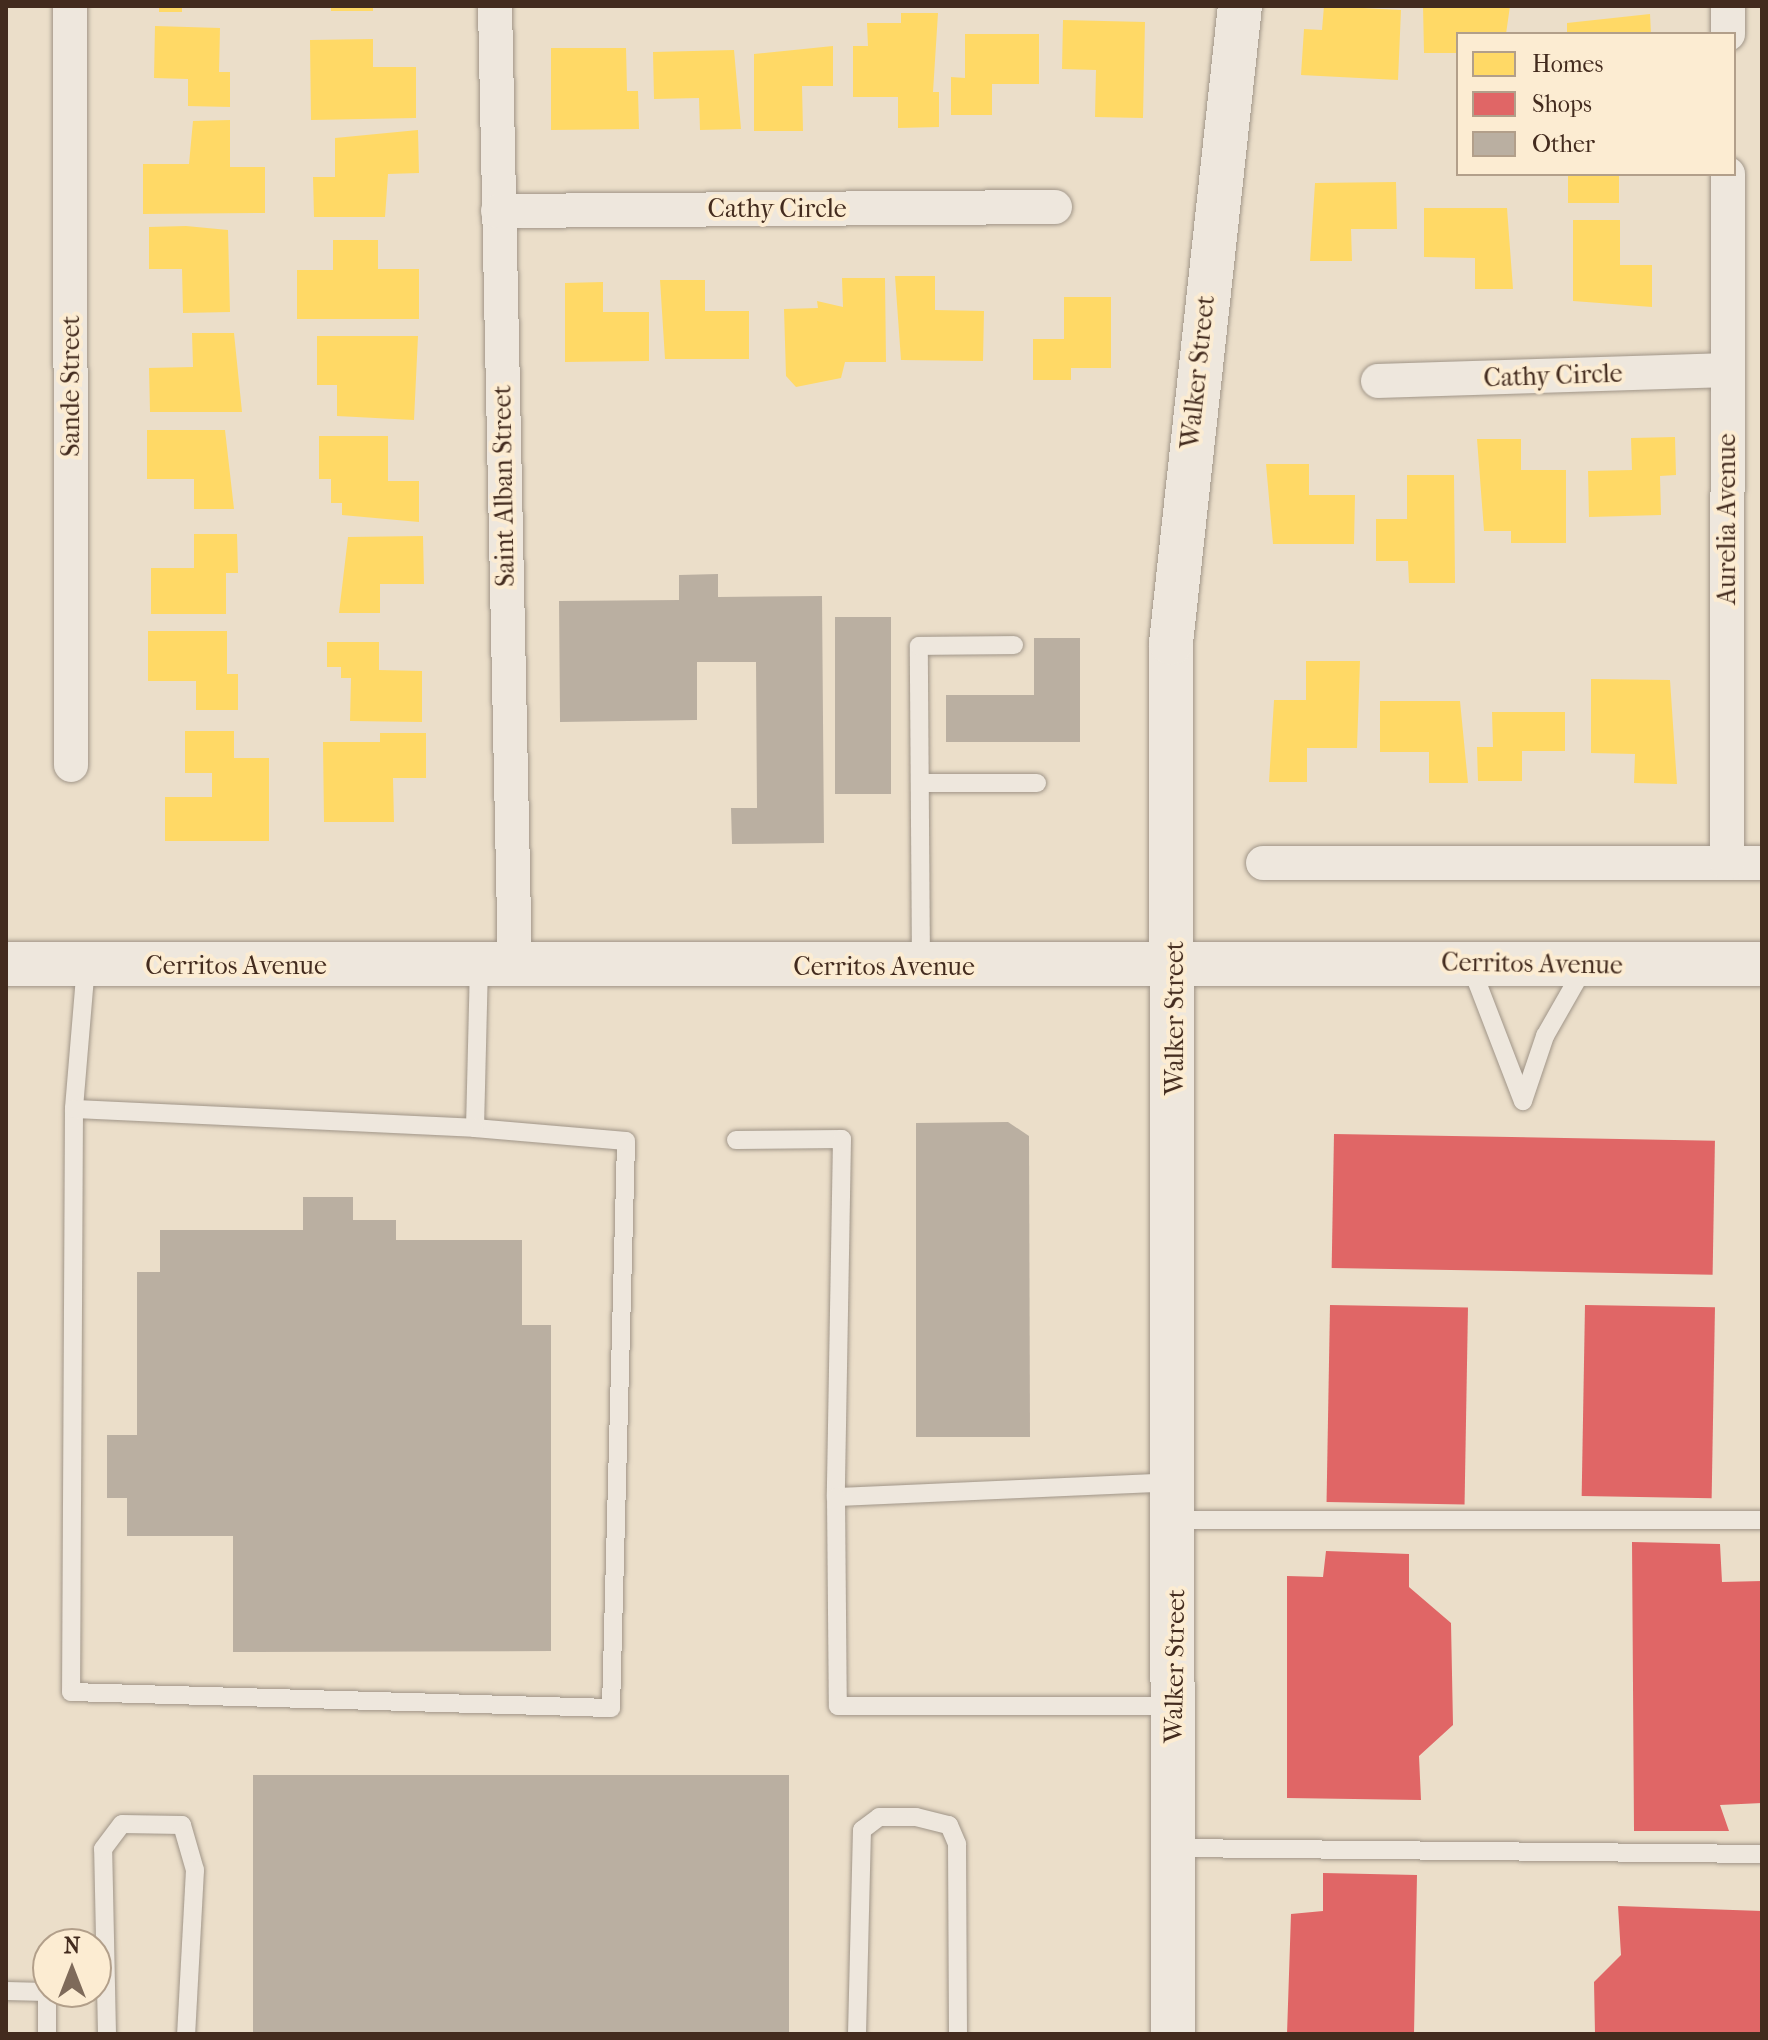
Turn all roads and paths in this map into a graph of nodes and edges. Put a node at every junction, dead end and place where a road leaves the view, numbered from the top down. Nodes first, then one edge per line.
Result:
1 (70, 6) edge
2 (495, 6) edge
3 (1240, 6) edge
4 (1728, 6) edge
5 (1728, 32) edge
6 (1728, 176) edge
7 (1055, 207) dead end
8 (498, 211) junction
9 (1728, 370) junction
10 (1378, 381) dead end
11 (1014, 645) dead end
12 (71, 765) dead end
13 (920, 783) junction
14 (1037, 783) dead end
15 (1263, 863) dead end
16 (1727, 863) junction
17 (1762, 863) edge
18 (1469, 961) junction
19 (6, 964) edge
20 (1762, 964) edge
21 (86, 965) junction
22 (1585, 965) junction
23 (497, 966) junction
24 (921, 967) junction
25 (1176, 968) junction
26 (74, 1109) junction
27 (475, 1128) junction
28 (736, 1140) dead end
29 (836, 1497) junction
30 (1177, 1501) junction
31 (1762, 1520) edge
32 (1174, 1706) junction
33 (1173, 1848) junction
34 (1762, 1854) edge
35 (6, 1991) edge
36 (47, 2034) edge
37 (107, 2034) edge
38 (186, 2034) edge
39 (857, 2034) edge
40 (958, 2034) edge
41 (1173, 2034) edge

1 - 12 street, Sande Street
2 - 8 street, Saint Alban Street
3 - 25 main road, Walker Street
4 - 5 street
6 - 9 street, Aurelia Avenue
7 - 8 street, Cathy Circle
8 - 23 street, Saint Alban Street
9 - 10 street, Cathy Circle
9 - 16 street, Aurelia Avenue
11 - 13 lane
13 - 14 lane
13 - 24 lane
15 - 16 street
16 - 17 street
18 - 22 main road, Cerritos Avenue
18 - 22 lane
18 - 25 main road, Cerritos Avenue
19 - 21 main road, Cerritos Avenue
20 - 22 main road, Cerritos Avenue
21 - 23 main road, Cerritos Avenue
21 - 26 lane
23 - 24 main road, Cerritos Avenue
23 - 27 lane
24 - 25 main road, Cerritos Avenue
25 - 30 main road, Walker Street
26 - 27 lane
26 - 27 lane
28 - 29 lane
29 - 30 lane
29 - 32 lane
30 - 31 lane
30 - 32 main road, Walker Street
32 - 33 main road, Walker Street
33 - 34 lane
33 - 41 main road, Walker Street
35 - 36 lane
37 - 38 lane
39 - 40 lane

